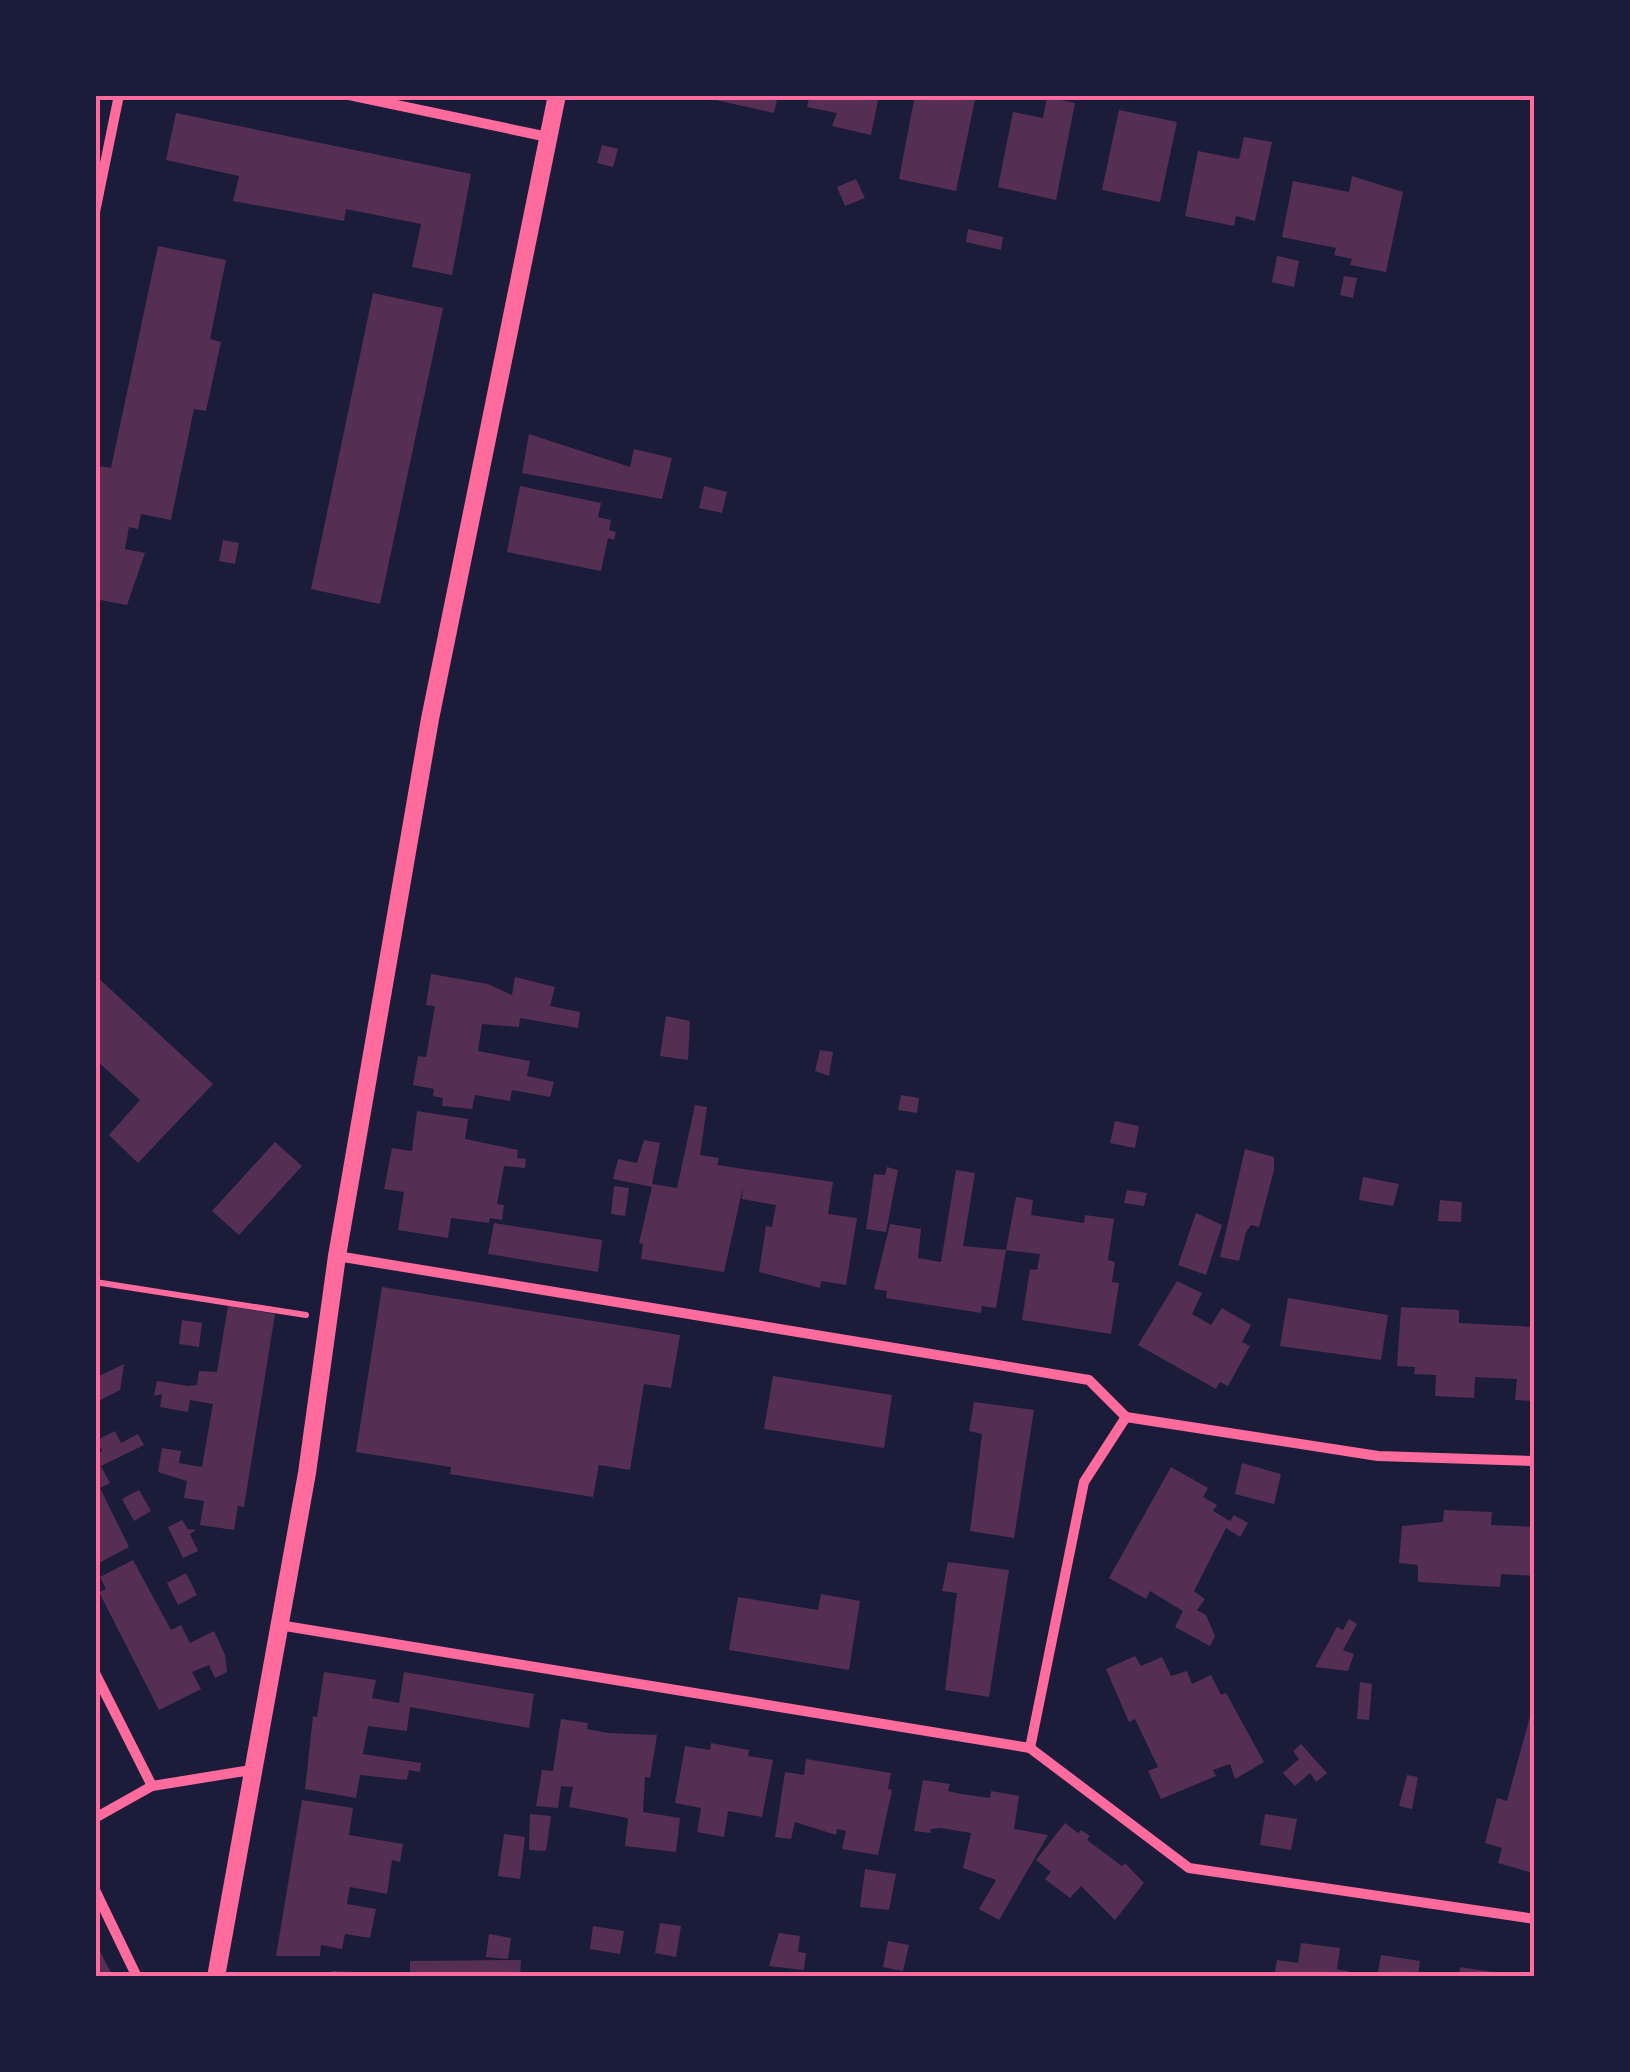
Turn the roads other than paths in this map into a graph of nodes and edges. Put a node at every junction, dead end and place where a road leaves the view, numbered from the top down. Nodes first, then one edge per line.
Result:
1 (119, 95) edge
2 (350, 95) edge
3 (557, 95) edge
4 (548, 137) junction
5 (95, 212) edge
6 (337, 1256) junction
7 (1126, 1416) junction
8 (1535, 1461) edge
9 (279, 1626) junction
10 (95, 1674) edge
11 (1030, 1748) junction
12 (251, 1770) junction
13 (152, 1786) junction
14 (95, 1818) edge
15 (95, 1890) edge
16 (1535, 1919) edge
17 (137, 1977) edge
18 (216, 1977) edge

1 - 5 street
2 - 4 street
3 - 4 street
4 - 6 street
6 - 7 street
6 - 9 street
7 - 8 street
7 - 11 street
9 - 11 street
9 - 12 street
10 - 13 street
11 - 16 street
12 - 13 street
12 - 18 street
13 - 14 street
15 - 17 street

